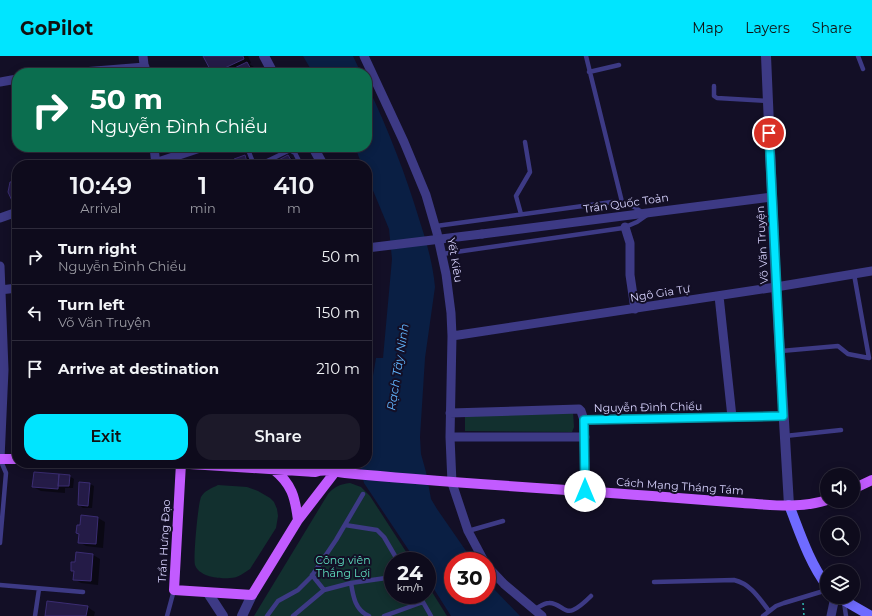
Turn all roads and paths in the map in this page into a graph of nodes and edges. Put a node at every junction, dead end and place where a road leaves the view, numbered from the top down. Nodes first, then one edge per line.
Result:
1 (143, 56) edge
2 (264, 56) edge
3 (364, 56) edge
4 (586, 56) edge
5 (766, 56) edge
6 (858, 56) edge
7 (619, 65) dead end
8 (145, 68) edge
9 (270, 68) edge
10 (370, 68) edge
11 (863, 69) dead end
12 (589, 72) junction
13 (372, 73) edge
14 (12, 80) edge
15 (0, 82) edge
16 (714, 86) dead end
17 (768, 101) junction
18 (525, 142) dead end
19 (189, 152) edge
20 (286, 152) edge
21 (166, 160) edge
22 (269, 160) edge
23 (772, 197) junction
24 (622, 202) junction
25 (646, 213) junction
26 (12, 214) edge
27 (521, 214) junction
28 (0, 218) edge
29 (436, 226) junction
30 (626, 227) junction
31 (372, 247) edge
32 (442, 254) junction
33 (0, 266) edge
34 (872, 271) edge
35 (854, 274) junction
36 (776, 287) junction
37 (12, 289) edge
38 (0, 290) edge
39 (719, 296) junction
40 (635, 308) junction
41 (452, 336) junction
42 (781, 351) junction
43 (450, 413) junction
44 (783, 416) junction
45 (732, 417) junction
46 (584, 420) junction
47 (841, 430) dead end
48 (785, 436) junction
49 (450, 437) junction
50 (585, 437) junction
51 (0, 459) edge
52 (12, 459) edge
53 (181, 468) edge
54 (258, 468) edge
55 (320, 468) edge
56 (273, 469) junction
57 (337, 470) edge
58 (314, 472) junction
59 (872, 480) edge
60 (452, 483) junction
61 (860, 486) edge
62 (585, 491) junction
63 (363, 494) dead end
64 (820, 503) edge
65 (789, 506) junction
66 (298, 520) junction
67 (503, 521) dead end
68 (345, 526) junction
69 (468, 531) junction
70 (0, 543) edge
71 (393, 552) edge
72 (479, 552) edge
73 (312, 575) junction
74 (496, 576) edge
75 (820, 576) edge
76 (384, 578) edge
77 (654, 582) dead end
78 (351, 583) junction
79 (0, 585) edge
80 (40, 589) junction
81 (174, 590) junction
82 (324, 590) junction
83 (83, 592) dead end
84 (820, 592) edge
85 (208, 593) junction
86 (252, 595) junction
87 (591, 596) dead end
88 (802, 597) junction
89 (417, 604) edge
90 (424, 604) edge
91 (836, 604) edge
92 (841, 604) edge
93 (850, 604) edge
94 (535, 609) junction
95 (769, 611) junction
96 (35, 616) edge
97 (167, 616) edge
98 (223, 616) edge
99 (242, 616) edge
100 (267, 616) edge
101 (293, 616) edge
102 (369, 616) edge
103 (384, 616) edge
104 (431, 616) edge
105 (542, 616) edge
106 (763, 616) edge
107 (804, 616) edge
108 (831, 616) edge
109 (846, 616) edge
110 (871, 616) edge

1 - 8 street
2 - 9 street
3 - 10 street, Yết Kiêu
4 - 12 lane
5 - 17 street, Võ Văn Truyện
6 - 11 lane
7 - 12 lane
12 - 24 lane
13 - 29 street, Yết Kiêu
14 - 15 street
16 - 17 lane
17 - 23 street, Võ Văn Truyện
18 - 27 lane
19 - 21 street
20 - 22 lane
23 - 25 street, Trần Quốc Toản
23 - 36 street, Võ Văn Truyện
24 - 25 lane
24 - 27 lane
25 - 30 lane
25 - 31 street, Trần Quốc Toản, bridge
26 - 28 street
27 - 29 lane
29 - 32 street, Yết Kiêu
30 - 32 lane
30 - 40 street
32 - 41 street, Yết Kiêu
33 - 38 street
34 - 35 street, Ngô Gia Tự
35 - 36 street, Ngô Gia Tự
35 - 42 lane
36 - 39 street, Ngô Gia Tự
36 - 42 street, Võ Văn Truyện
37 - 38 street
38 - 51 street
39 - 40 street, Ngô Gia Tự
39 - 45 street
40 - 41 street, Ngô Gia Tự
41 - 43 street, Yết Kiêu
42 - 44 street, Võ Văn Truyện
43 - 46 street, Nguyễn Đình Chiểu
43 - 49 street, Yết Kiêu
44 - 45 street, Nguyễn Đình Chiểu
44 - 48 street, Võ Văn Truyện
45 - 46 street, Nguyễn Đình Chiểu
46 - 50 street
47 - 48 lane
48 - 65 street, Võ Văn Truyện
49 - 50 street
49 - 60 street, Yết Kiêu
50 - 62 street
51 - 52 main road
51 - 70 lane
53 - 81 main road, Trần Hưng Đạo
54 - 56 main road
55 - 58 street
56 - 58 main road
56 - 66 main road
57 - 58 main road, Cách Mạng Tháng Tám
57 - 60 main road, Cách Mạng Tháng Tám
57 - 66 main road
59 - 61 main road
60 - 62 main road, Cách Mạng Tháng Tám
60 - 69 street, Yết Kiêu
62 - 65 main road, Cách Mạng Tháng Tám
63 - 68 lane
64 - 65 main road, Cách Mạng Tháng Tám
65 - 75 main road
66 - 86 main road
67 - 69 lane
68 - 71 lane
68 - 73 lane
69 - 72 street, Yết Kiêu
73 - 82 lane
73 - 100 lane
74 - 94 street
76 - 78 lane
77 - 95 lane
78 - 82 lane
78 - 102 lane
79 - 80 lane
80 - 83 lane
80 - 96 lane
81 - 85 main road, Trần Hưng Đạo
81 - 97 lane
82 - 101 lane
84 - 88 lane
85 - 86 main road, Trần Hưng Đạo
85 - 98 street
86 - 99 street
87 - 94 lane
88 - 95 lane
88 - 107 path
89 - 103 lane
90 - 104 lane
91 - 108 street
92 - 109 lane
93 - 110 main road
94 - 105 street
95 - 106 lane

